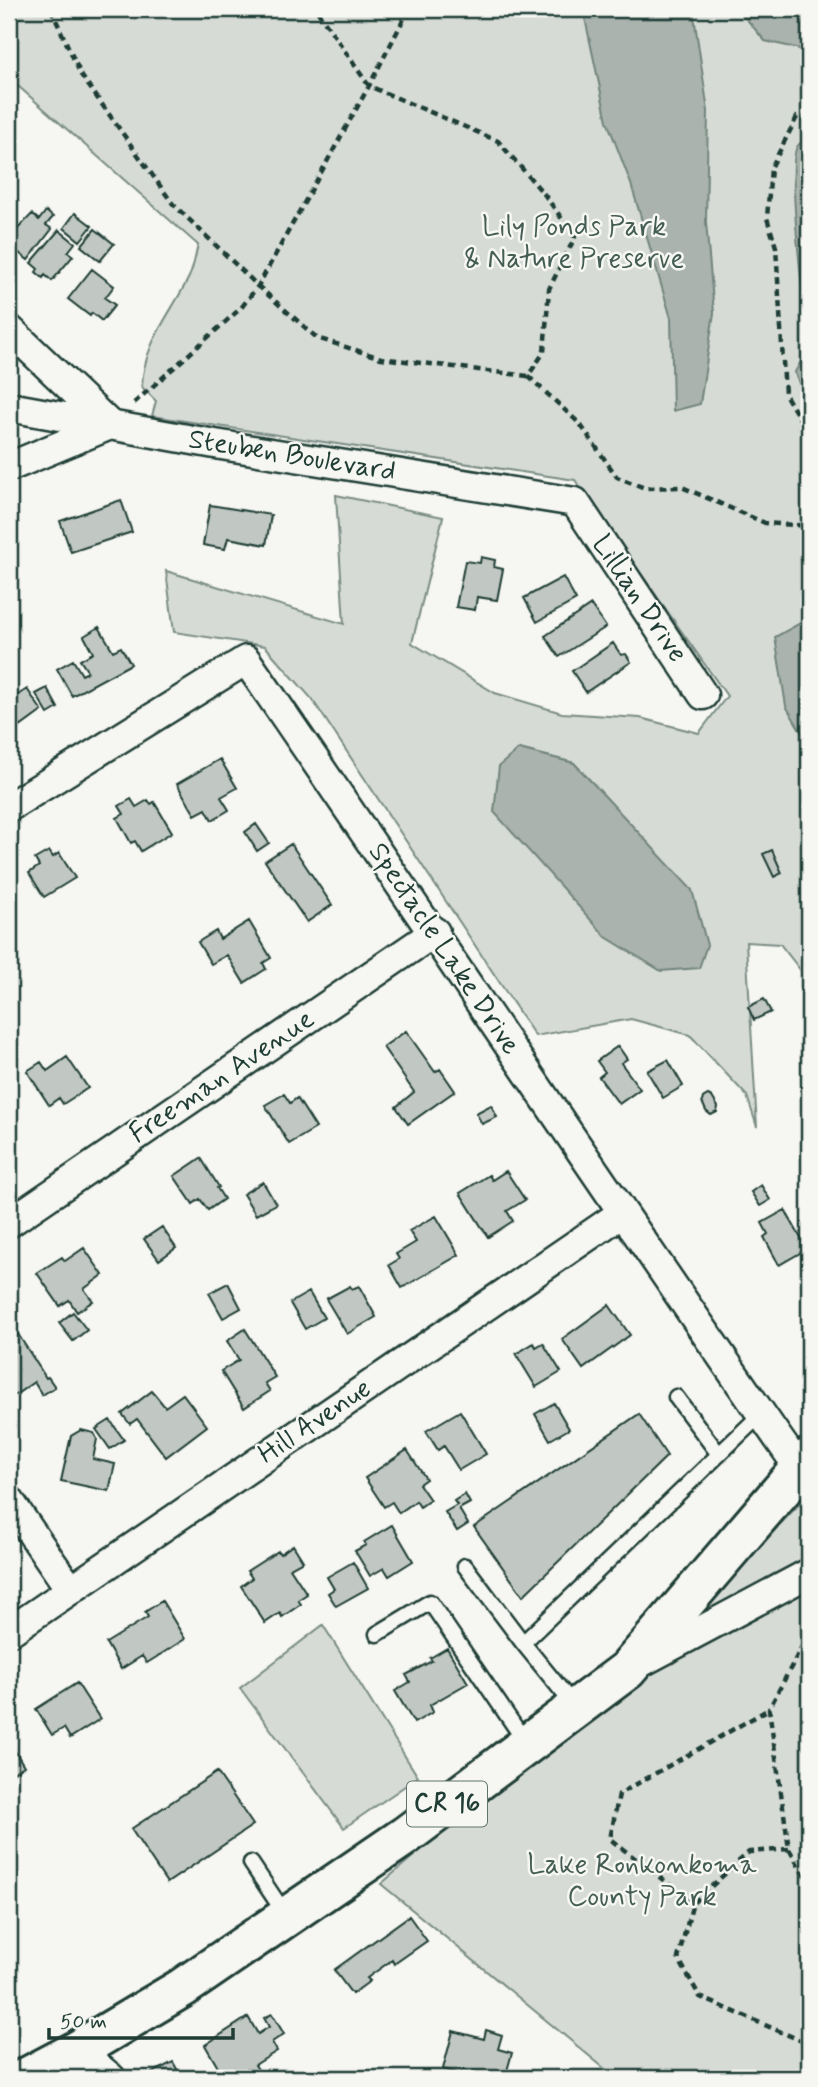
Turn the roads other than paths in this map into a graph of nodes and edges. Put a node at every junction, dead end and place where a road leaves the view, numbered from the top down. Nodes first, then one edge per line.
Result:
1 (9, 329) edge
2 (9, 407) edge
3 (110, 425) junction
4 (9, 467) edge
5 (575, 502) joint
6 (703, 695) dead end
7 (9, 807) edge
8 (435, 932) junction
9 (622, 1213) junction
10 (9, 1223) edge
11 (676, 1397) dead end
12 (761, 1414) junction
13 (718, 1453) junction
14 (806, 1469) edge
15 (9, 1500) edge
16 (465, 1566) dead end
17 (809, 1573) edge
18 (70, 1589) junction
19 (9, 1632) edge
20 (377, 1634) dead end
21 (523, 1643) junction
22 (627, 1670) junction
23 (576, 1708) junction
24 (527, 1745) junction
25 (251, 1863) dead end
26 (286, 1915) junction
27 (78, 2050) junction
28 (25, 2078) edge
29 (111, 2078) edge

1 - 3 street
2 - 3 street, Steuben Boulevard
3 - 4 street
3 - 5 street, Steuben Boulevard
5 - 6 street, Lillian Drive
7 - 8 street, Spectacle Lake Drive
8 - 9 street, Spectacle Lake Drive
8 - 10 street, Freeman Avenue
9 - 12 street, Spectacle Lake Drive
9 - 18 street, Hill Avenue
11 - 13 lane
12 - 13 lane
12 - 14 street, Spectacle Lake Drive
13 - 21 lane
14 - 22 main road, CR 16
15 - 18 street
16 - 21 lane
17 - 22 street
18 - 19 street, Hill Avenue
20 - 24 lane
21 - 23 lane
22 - 23 main road, CR 16
23 - 24 main road, CR 16
24 - 26 main road, CR 16
25 - 26 lane
26 - 27 main road, CR 16
27 - 28 main road, CR 16
27 - 29 street

